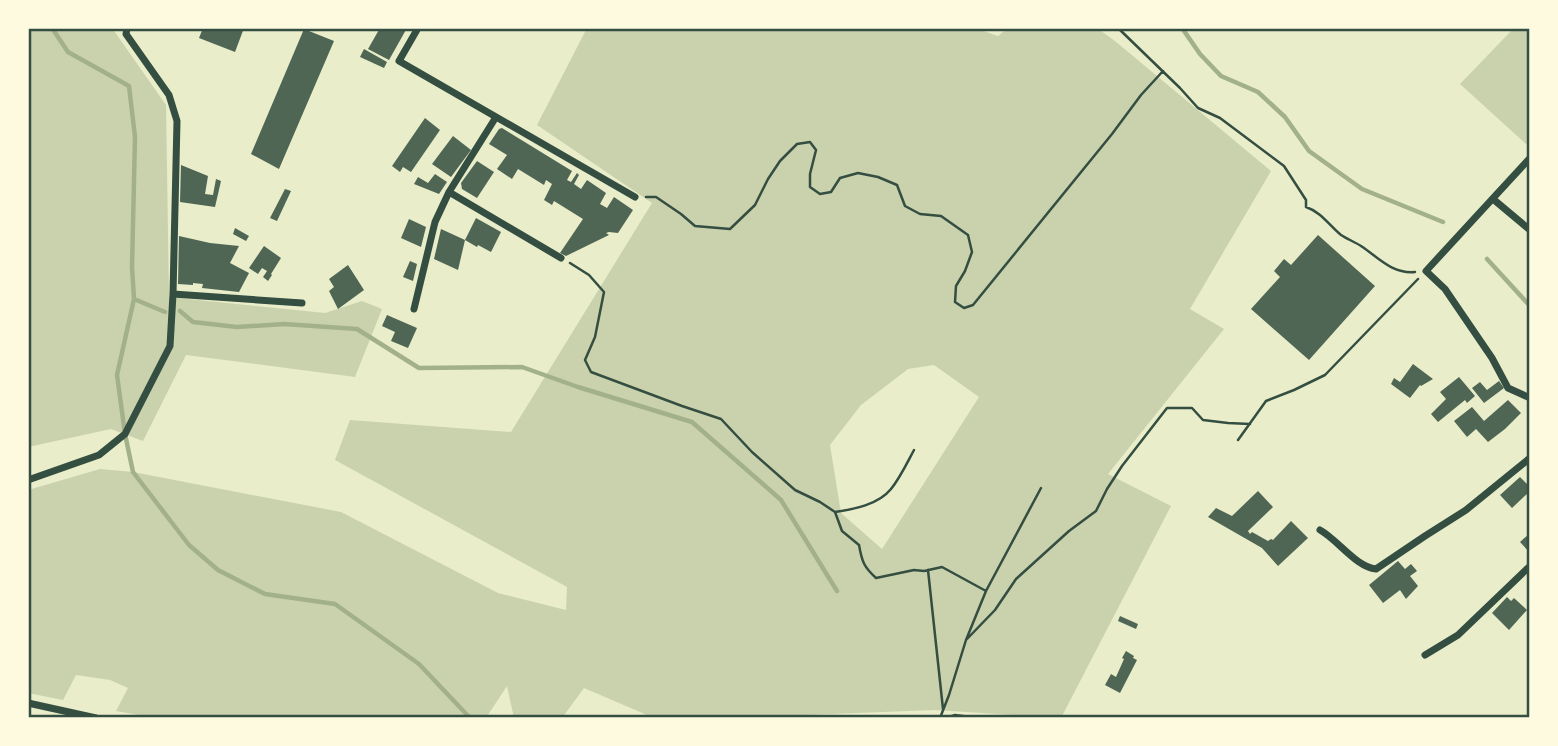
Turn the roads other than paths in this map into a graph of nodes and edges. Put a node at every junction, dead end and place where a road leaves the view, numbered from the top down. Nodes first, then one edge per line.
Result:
1 (127, 28) edge
2 (418, 28) edge
3 (496, 117) junction
4 (1530, 158) edge
5 (449, 192) junction
6 (635, 197) road end
7 (1493, 199) junction
8 (1530, 230) edge
9 (561, 258) road end
10 (173, 294) junction
11 (302, 303) dead end
12 (414, 309) dead end
13 (1530, 398) edge
14 (1530, 458) edge
15 (28, 480) edge
16 (1320, 530) dead end
17 (1530, 566) edge
18 (1425, 655) dead end
19 (28, 703) edge
20 (96, 718) edge

1 - 10 street
2 - 3 street
3 - 5 street
3 - 6 street
4 - 7 street
5 - 9 street
5 - 12 street
7 - 8 street
7 - 13 street
10 - 11 street
10 - 15 street
14 - 16 street
17 - 18 street
19 - 20 street

